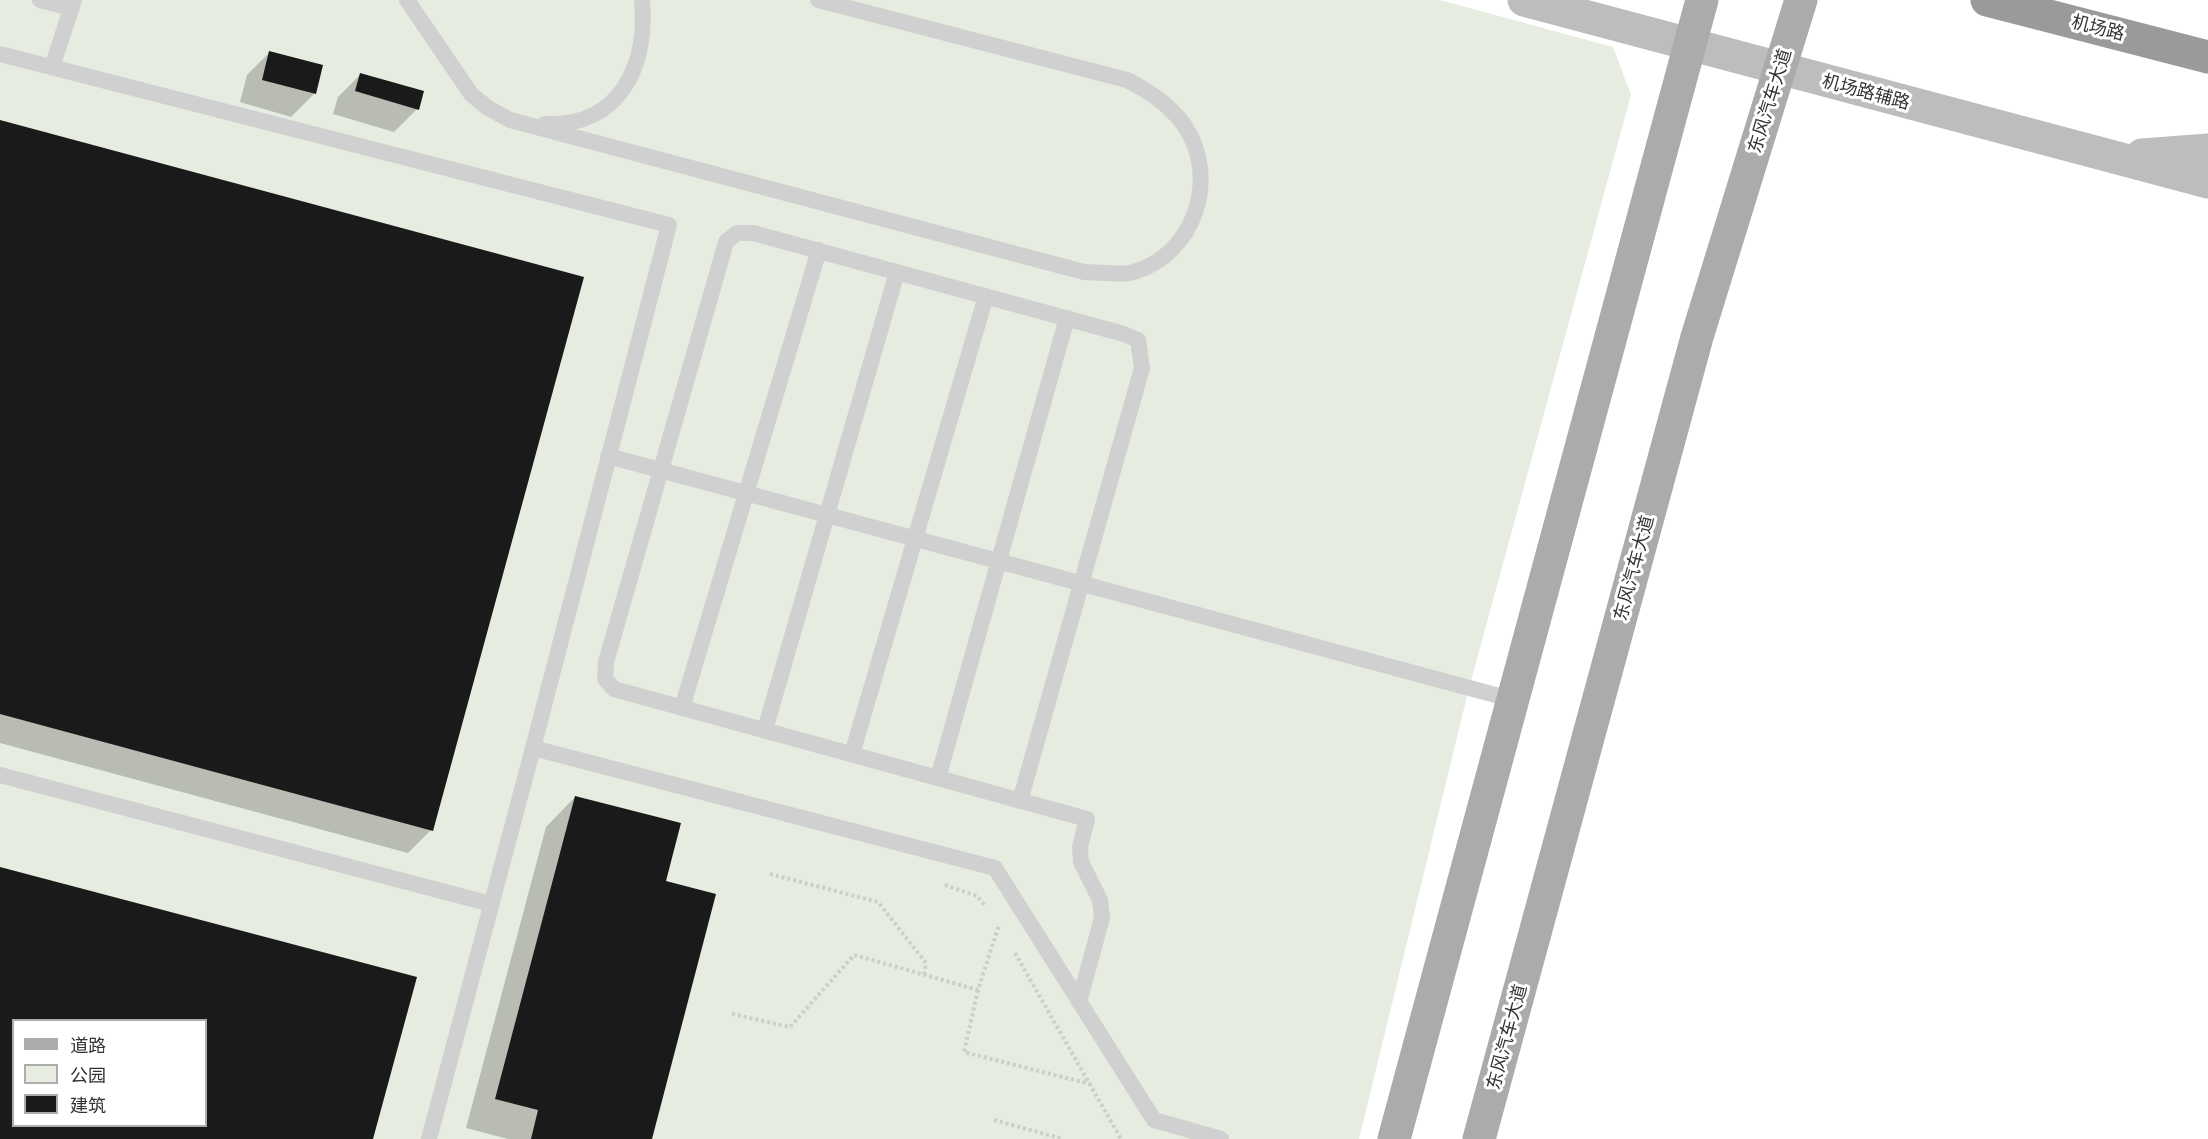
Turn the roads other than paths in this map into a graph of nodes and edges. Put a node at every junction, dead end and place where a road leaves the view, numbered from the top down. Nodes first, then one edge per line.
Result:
1 (40, 0) edge
2 (407, 0) edge
3 (642, 0) edge
4 (819, 0) edge
5 (1524, 0) edge
6 (1702, 0) edge
7 (1802, 0) edge
8 (1987, 0) edge
9 (73, 4) edge
10 (1690, 46) junction
11 (0, 54) edge
12 (2208, 57) edge
13 (52, 68) junction
14 (1780, 70) junction
15 (523, 123) junction
16 (2208, 150) edge
17 (2116, 158) junction
18 (2208, 182) edge
19 (819, 250) junction
20 (897, 272) junction
21 (986, 296) junction
22 (1067, 318) junction
23 (609, 456) junction
24 (659, 470) junction
25 (746, 494) junction
26 (827, 515) junction
27 (915, 539) junction
28 (999, 561) junction
29 (1079, 583) junction
30 (1514, 700) junction
31 (682, 708) junction
32 (765, 730) junction
33 (533, 748) junction
34 (852, 754) junction
35 (0, 775) edge
36 (938, 778) junction
37 (1020, 801) junction
38 (491, 904) junction
39 (1079, 1002) junction
40 (429, 1139) edge
41 (1221, 1139) edge
42 (1394, 1139) edge
43 (1479, 1139) edge

1 - 9 lane
2 - 15 lane
3 - 15 lane
4 - 15 lane
5 - 10 street, 机场路辅路
6 - 10 main road
7 - 14 main road, 东风汽车大道
8 - 12 highway, 机场路
9 - 13 lane
10 - 14 street, 机场路辅路
10 - 30 main road
11 - 13 lane
13 - 23 lane
14 - 17 street, 机场路辅路
14 - 43 main road, 东风汽车大道
16 - 17 street
17 - 18 street, 机场路辅路
19 - 20 lane
19 - 24 lane
19 - 25 lane
20 - 21 lane
20 - 26 lane
21 - 22 lane
21 - 27 lane
22 - 28 lane
22 - 29 lane
23 - 24 lane
23 - 33 lane
24 - 25 lane
24 - 31 lane
25 - 26 lane
25 - 31 lane
26 - 27 lane
26 - 32 lane
27 - 28 lane
27 - 34 lane
28 - 29 lane
28 - 36 lane
29 - 30 lane
29 - 37 lane
30 - 42 main road
31 - 32 lane
32 - 34 lane
33 - 38 lane
33 - 39 lane
34 - 36 lane
35 - 38 lane
36 - 37 lane
37 - 39 lane
38 - 40 lane
39 - 41 lane

